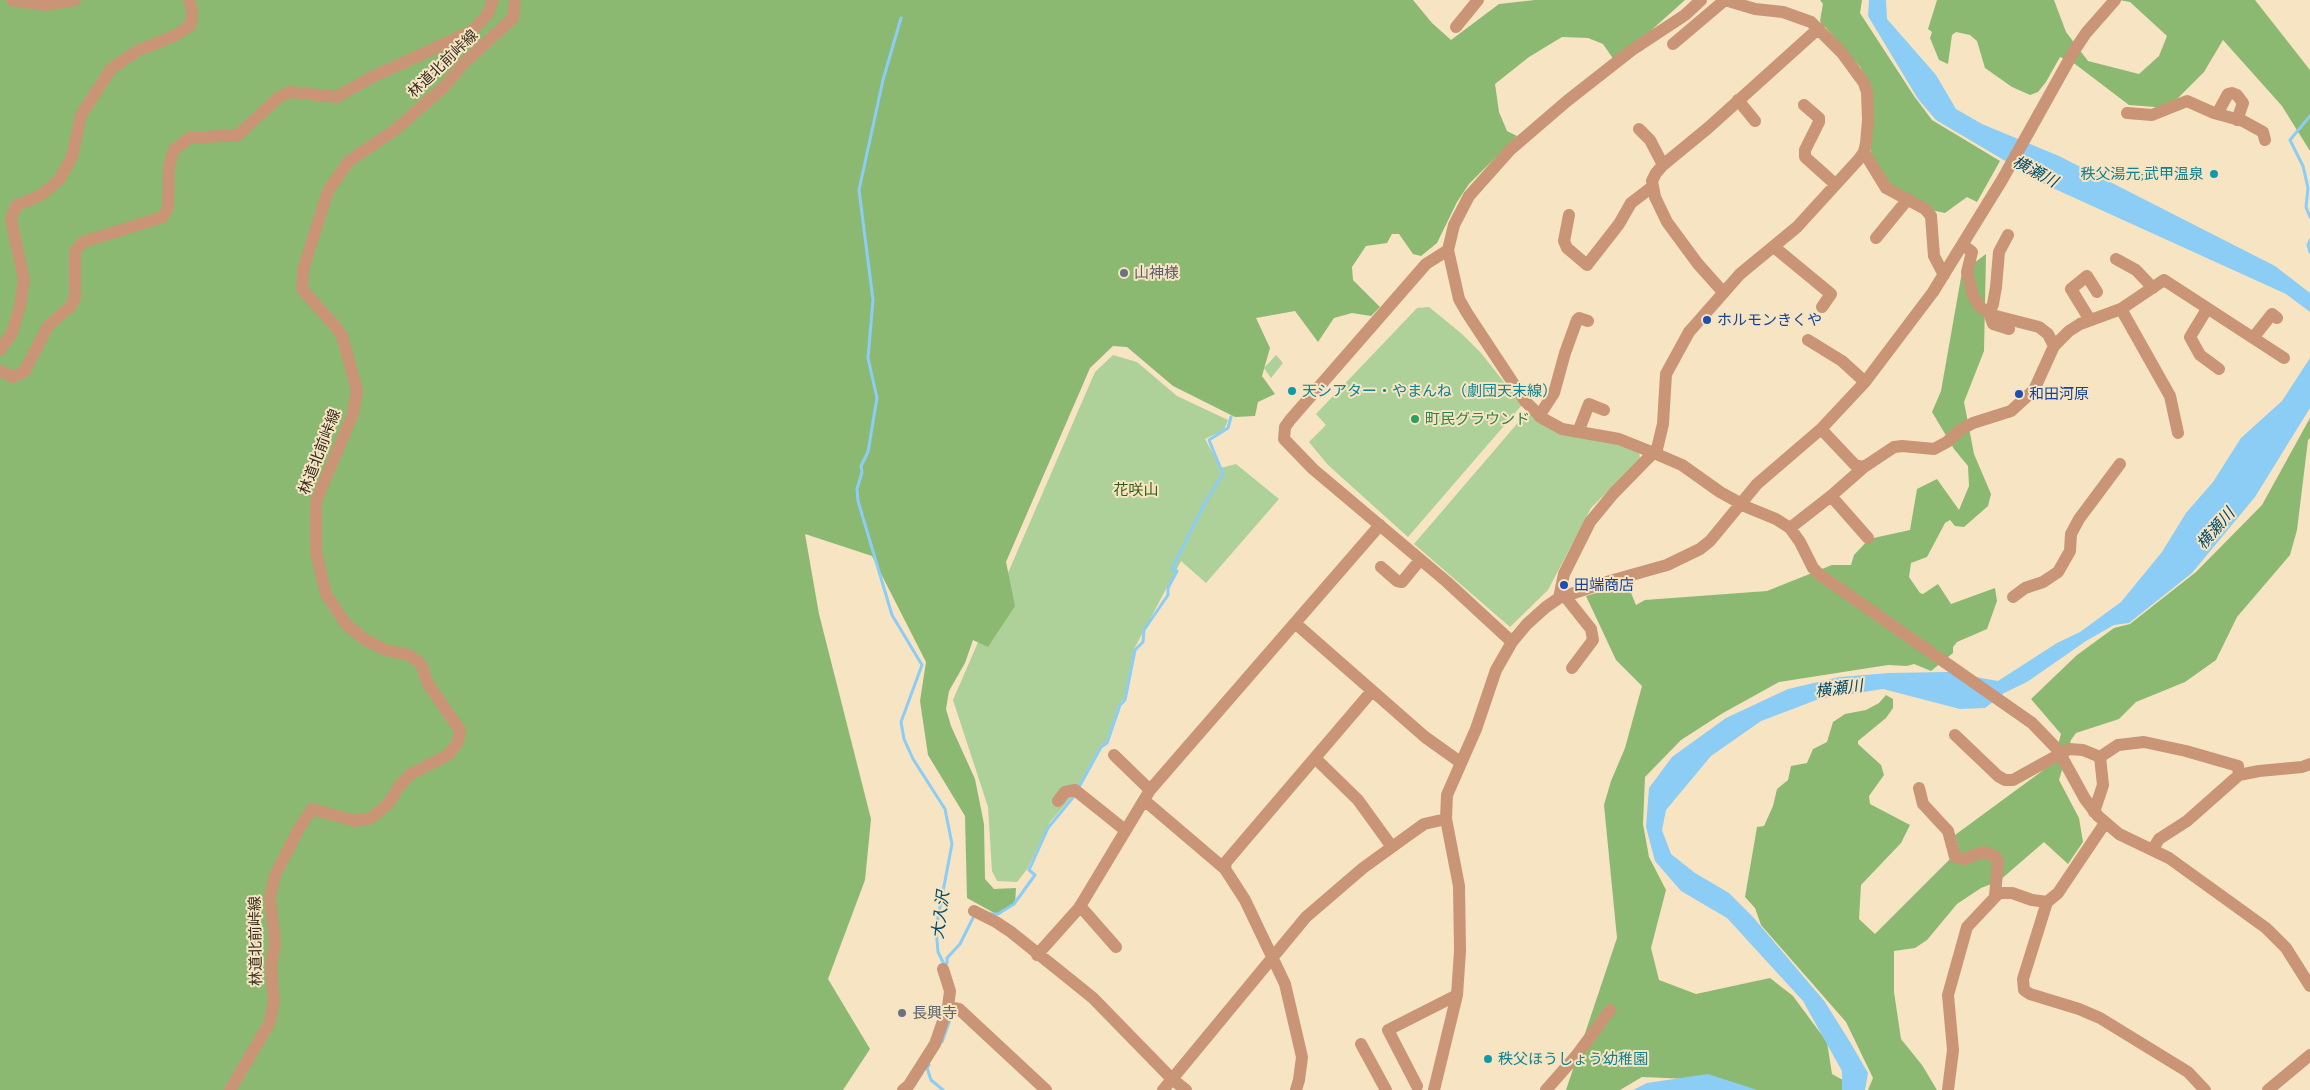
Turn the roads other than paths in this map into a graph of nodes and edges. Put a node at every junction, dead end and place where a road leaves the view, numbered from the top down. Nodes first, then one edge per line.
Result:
1 (12, 0) edge
2 (75, 0) edge
3 (189, 0) edge
4 (493, 0) edge
5 (515, 0) edge
6 (1478, 0) edge
7 (1702, 0) edge
8 (2115, 0) edge
9 (1456, 27) dead end
10 (1819, 28) junction
11 (1673, 44) dead end
12 (1738, 100) junction
13 (1804, 105) dead end
14 (2127, 113) dead end
15 (2217, 114) junction
16 (2238, 120) junction
17 (1755, 121) dead end
18 (1639, 129) dead end
19 (2265, 140) dead end
20 (1864, 152) junction
21 (1663, 165) junction
22 (1835, 184) junction
23 (1652, 186) junction
24 (1908, 199) junction
25 (1570, 215) dead end
26 (2008, 235) dead end
27 (1876, 238) dead end
28 (1963, 245) junction
29 (1774, 247) junction
30 (1448, 250) junction
31 (2116, 259) dead end
32 (1944, 275) junction
33 (2153, 288) junction
34 (1723, 292) junction
35 (2097, 292) dead end
36 (1822, 307) dead end
37 (2121, 309) junction
38 (2207, 309) junction
39 (1989, 313) junction
40 (2277, 318) dead end
41 (2090, 320) junction
42 (1588, 321) dead end
43 (2009, 329) dead end
44 (2253, 338) junction
45 (1808, 340) dead end
46 (2054, 346) junction
47 (0, 350) edge
48 (2284, 358) dead end
49 (2218, 369) dead end
50 (0, 371) edge
51 (1865, 382) junction
52 (1604, 410) dead end
53 (1539, 416) junction
54 (1821, 429) junction
55 (1578, 432) junction
56 (2178, 433) dead end
57 (1654, 453) junction
58 (2120, 464) dead end
59 (1864, 467) junction
60 (1831, 496) junction
61 (1741, 503) junction
62 (1380, 525) junction
63 (1790, 528) junction
64 (1868, 538) dead end
65 (1420, 560) junction
66 (1381, 567) dead end
67 (1562, 597) junction
68 (2013, 597) dead end
69 (1295, 623) junction
70 (1512, 642) junction
71 (1572, 668) dead end
72 (1372, 691) junction
73 (1954, 735) dead end
74 (1114, 755) dead end
75 (2100, 757) junction
76 (1315, 758) junction
77 (1460, 762) junction
78 (2310, 764) edge
79 (2239, 775) junction
80 (1919, 788) dead end
81 (1147, 795) junction
82 (1058, 801) dead end
83 (2094, 812) junction
84 (1446, 819) junction
85 (2105, 823) junction
86 (1125, 830) junction
87 (1392, 847) junction
88 (2153, 849) junction
89 (1225, 869) junction
90 (1995, 896) junction
91 (2047, 902) junction
92 (1080, 906) junction
93 (974, 911) dead end
94 (1116, 947) dead end
95 (1037, 955) junction
96 (1272, 956) junction
97 (942, 969) dead end
98 (2310, 986) edge
99 (1456, 995) junction
100 (952, 1008) junction
101 (1610, 1010) dead end
102 (1361, 1044) dead end
103 (2310, 1055) edge
104 (1172, 1079) junction
105 (1414, 1088) edge
106 (1434, 1088) edge
107 (230, 1090) edge
108 (903, 1090) edge
109 (1046, 1090) edge
110 (1163, 1090) edge
111 (1186, 1090) edge
112 (1296, 1090) edge
113 (1386, 1090) edge
114 (1546, 1090) edge
115 (1948, 1090) edge
116 (2205, 1090) edge
117 (2268, 1090) edge

1 - 2 street
3 - 47 street
4 - 50 street, 林道北前峠線
5 - 107 street, 林道北前峠線
6 - 9 street
7 - 30 street
8 - 28 street
10 - 11 street
10 - 12 street
10 - 20 street
12 - 17 street
12 - 21 street
13 - 22 street
14 - 15 street
15 - 16 street
15 - 16 street
16 - 19 street
18 - 21 street
20 - 22 street
20 - 24 street
21 - 23 street
22 - 29 street
23 - 25 street
23 - 34 street
24 - 27 street
24 - 32 street
26 - 39 street
28 - 32 street
28 - 39 street
29 - 34 street
29 - 36 street
30 - 53 street
30 - 62 street
31 - 33 street
32 - 51 street
33 - 37 street
33 - 38 street
34 - 57 street
35 - 41 street
37 - 41 street
37 - 56 street
38 - 44 street
38 - 49 street
39 - 43 street
39 - 46 street
40 - 44 street
41 - 46 street
42 - 53 street
44 - 48 street
45 - 51 street
46 - 59 street
51 - 54 street
52 - 55 street
53 - 55 street
54 - 59 street
54 - 61 street
55 - 57 street
57 - 61 street
57 - 67 street
58 - 68 street
59 - 60 street
60 - 63 street
60 - 64 street
61 - 63 street
61 - 67 street
62 - 65 street
62 - 69 street
63 - 83 street
65 - 66 street
65 - 70 street
67 - 70 street
67 - 71 street
69 - 72 street
69 - 81 street
70 - 77 street
72 - 76 street
72 - 77 street
73 - 75 street
74 - 81 street
75 - 79 street
75 - 83 street
76 - 87 street
76 - 89 street
77 - 84 street
78 - 79 street
79 - 88 street
80 - 90 street
81 - 86 street
81 - 89 street
82 - 86 street
83 - 85 street
84 - 87 street
84 - 99 street
85 - 88 street
85 - 91 street
86 - 92 street
87 - 96 street
88 - 98 street
89 - 96 street
90 - 91 street
90 - 115 street
91 - 116 street
92 - 94 street
92 - 95 street
93 - 95 street
95 - 104 street
96 - 104 street
96 - 112 street
97 - 100 street
99 - 105 street
99 - 106 street
100 - 108 street
100 - 109 street
101 - 114 street
102 - 113 street
103 - 117 street
104 - 110 street
104 - 111 street
105 - 106 street

